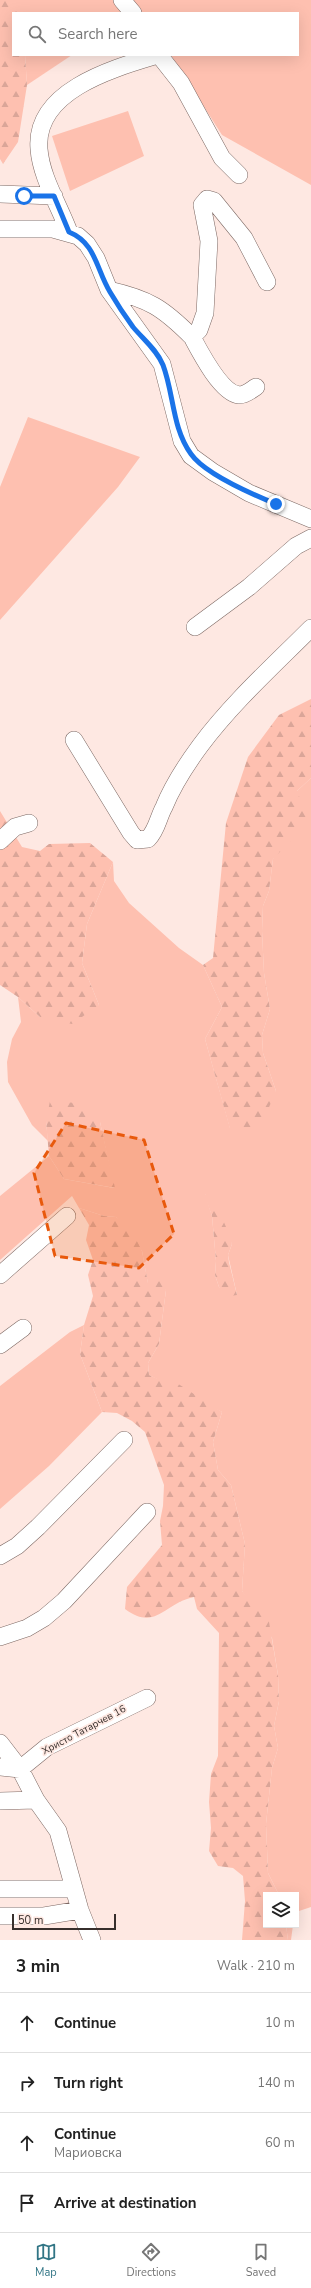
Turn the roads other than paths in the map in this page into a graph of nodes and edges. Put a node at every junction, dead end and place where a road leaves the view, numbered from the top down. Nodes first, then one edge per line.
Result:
1 (122, 0) edge
2 (132, 12) edge
3 (156, 56) edge
4 (160, 56) edge
5 (238, 175) dead end
6 (0, 194) edge
7 (54, 196) junction
8 (0, 228) edge
9 (69, 232) junction
10 (266, 282) dead end
11 (109, 290) junction
12 (192, 337) junction
13 (256, 387) dead end
14 (311, 519) edge
15 (311, 538) edge
16 (195, 627) dead end
17 (311, 628) edge
18 (74, 740) dead end
19 (29, 823) dead end
20 (0, 841) edge
21 (67, 1216) dead end
22 (0, 1275) edge
23 (23, 1328) dead end
24 (0, 1345) edge
25 (124, 1440) dead end
26 (147, 1512) dead end
27 (0, 1556) edge
28 (0, 1636) edge
29 (147, 1698) dead end
30 (0, 1743) edge
31 (0, 1766) edge
32 (20, 1769) junction
33 (36, 1800) junction
34 (0, 1801) edge
35 (0, 1889) edge
36 (74, 1889) junction
37 (80, 1910) junction
38 (0, 1916) edge
39 (92, 1940) edge

1 - 2 street
3 - 7 street
4 - 5 street
6 - 7 street
7 - 9 street
8 - 9 street
9 - 11 street
10 - 12 street
11 - 12 street
11 - 14 street
12 - 13 street
15 - 16 street
17 - 18 street
19 - 20 street
21 - 22 street
23 - 24 street
25 - 27 street
26 - 28 street
29 - 32 street, Христо Татарчев 16
30 - 32 street
31 - 32 street
32 - 33 street
33 - 34 street
33 - 36 street
35 - 36 street
36 - 37 street
37 - 38 street
37 - 39 street

